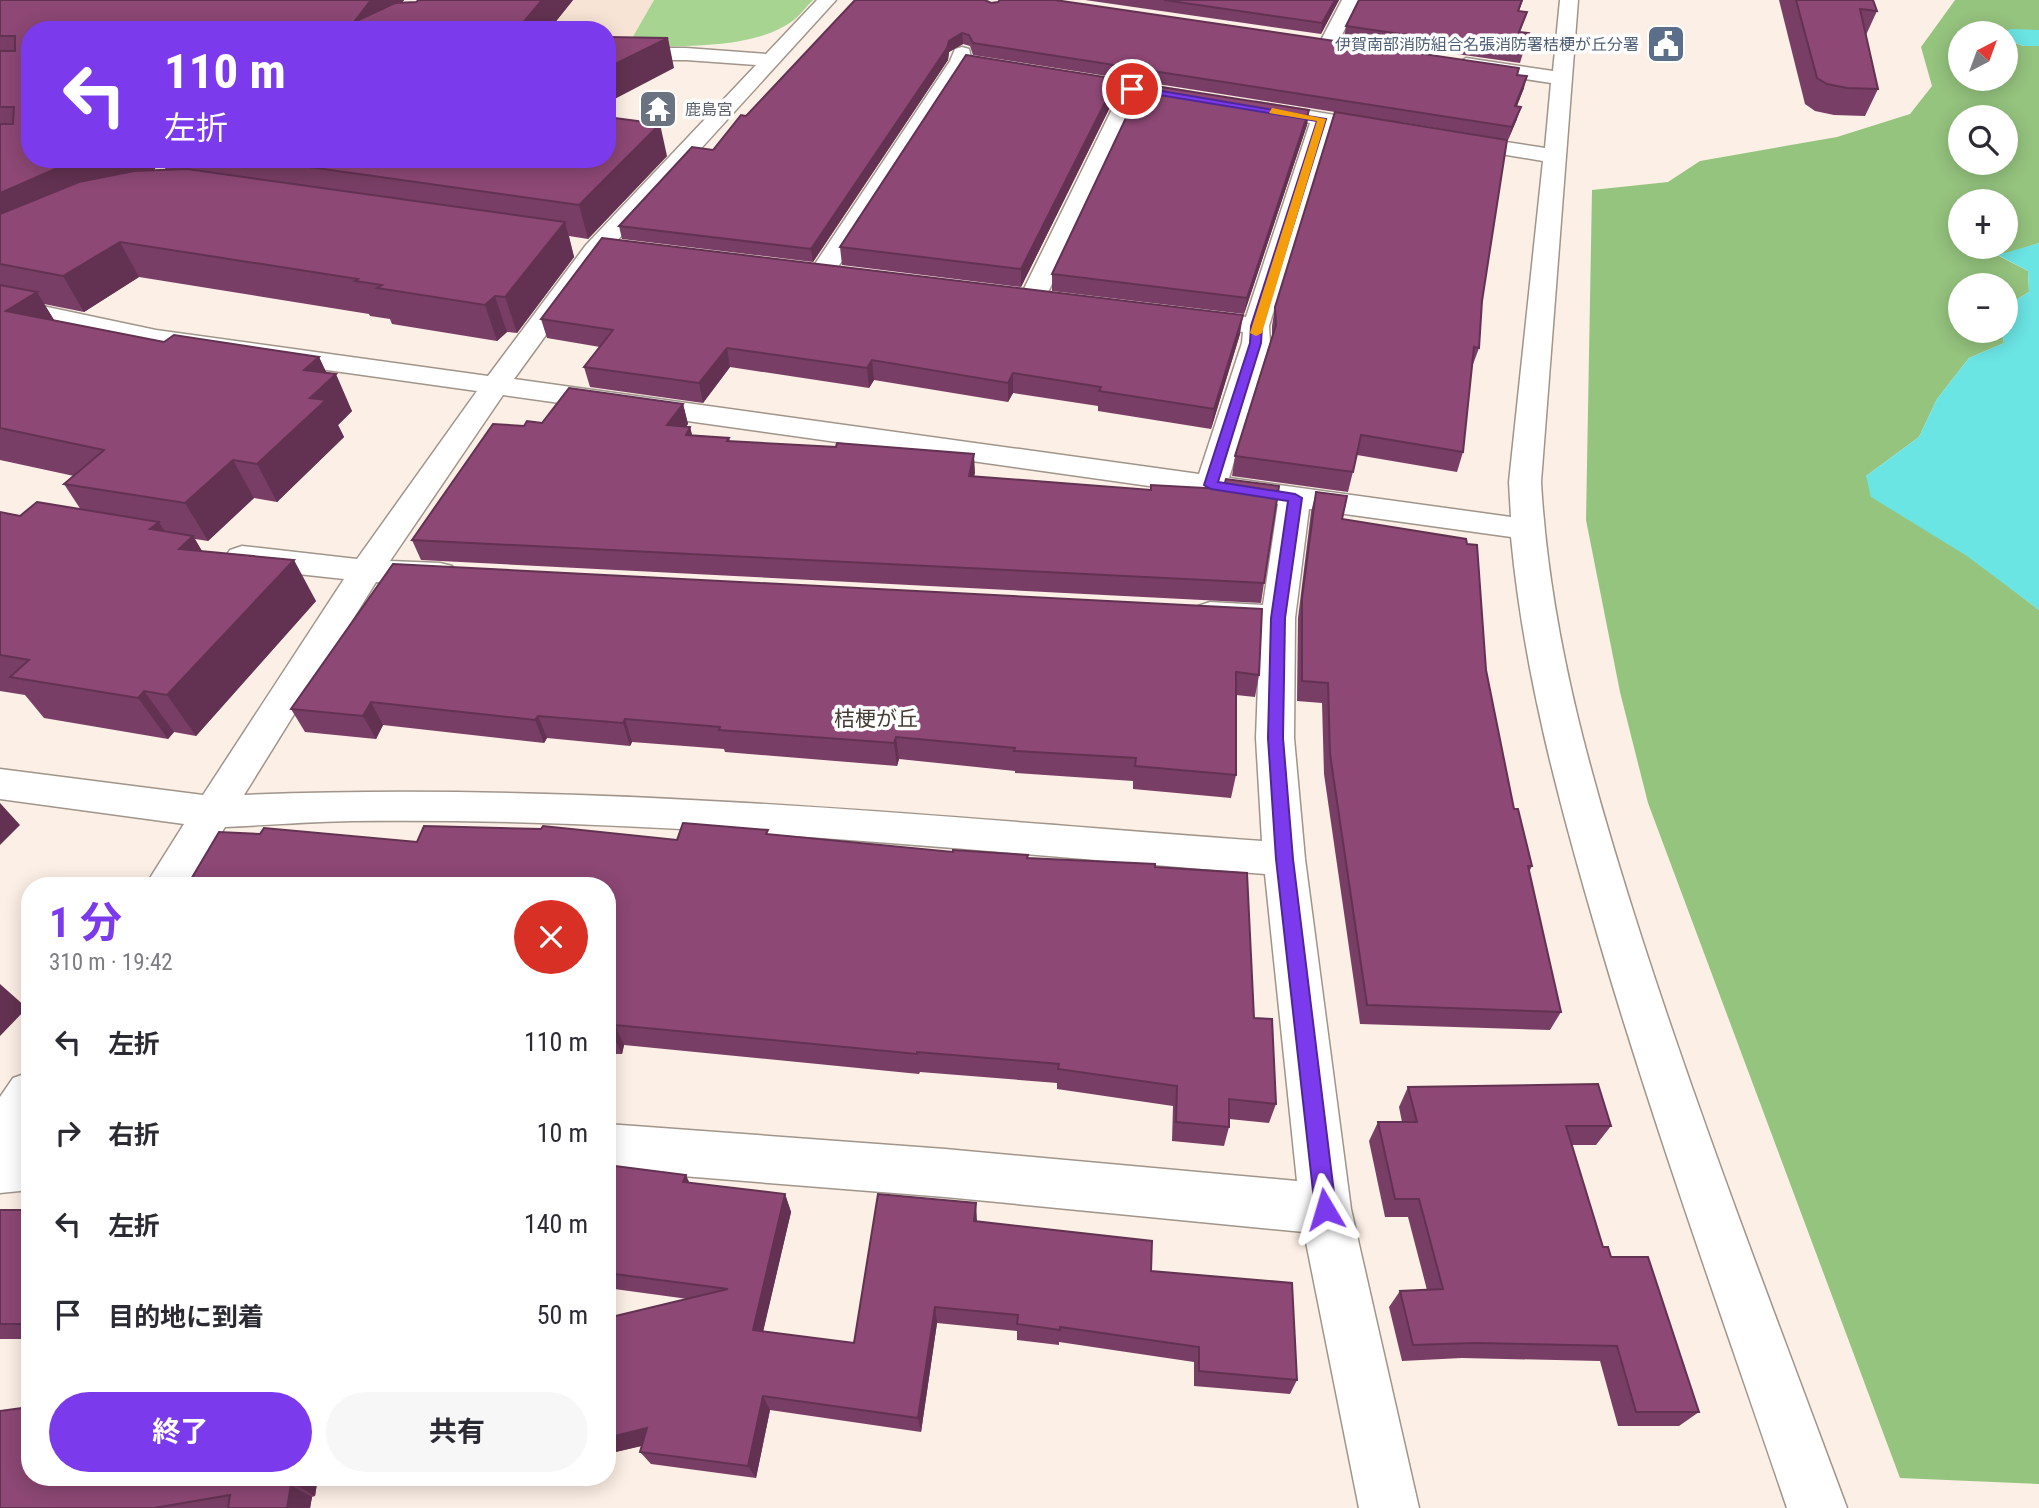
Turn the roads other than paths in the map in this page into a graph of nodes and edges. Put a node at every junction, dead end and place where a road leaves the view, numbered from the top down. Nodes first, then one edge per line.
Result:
1 (827, 0) edge
2 (1351, 0) edge
3 (1569, 0) edge
4 (1328, 44) edge
5 (616, 54) edge
6 (770, 60) junction
7 (1451, 62) edge
8 (1561, 78) junction
9 (1132, 89) junction
10 (1214, 102) edge
11 (1241, 106) edge
12 (1322, 119) junction
13 (1404, 132) edge
14 (1432, 136) edge
15 (671, 141) dead end
16 (696, 143) junction
17 (1555, 156) junction
18 (567, 246) edge
19 (597, 248) junction
20 (625, 249) edge
21 (796, 270) edge
22 (822, 273) junction
23 (849, 276) edge
24 (1005, 295) edge
25 (1032, 299) junction
26 (1058, 302) edge
27 (0, 305) edge
28 (1164, 315) edge
29 (1256, 326) junction
30 (496, 384) junction
31 (1211, 485) junction
32 (1295, 498) junction
33 (1526, 529) junction
34 (216, 554) edge
35 (366, 571) junction
36 (477, 576) edge
37 (1181, 613) edge
38 (1278, 618) junction
39 (0, 784) edge
40 (214, 812) junction
41 (1284, 859) junction
42 (172, 877) edge
43 (21, 1108) edge
44 (0, 1139) edge
45 (616, 1148) edge
46 (21, 1167) edge
47 (0, 1169) edge
48 (1325, 1209) junction
49 (1390, 1508) edge
50 (1817, 1508) edge

1 - 6 street
2 - 4 street
3 - 8 street
5 - 6 street
6 - 16 street
7 - 8 street
8 - 17 street
9 - 10 street
9 - 22 street
9 - 25 street
11 - 12 street
12 - 13 street
12 - 29 street
14 - 17 street
15 - 16 street
16 - 19 street
17 - 33 street
18 - 19 street
19 - 20 street
19 - 30 street
21 - 22 street
22 - 23 street
24 - 25 street
25 - 26 street
27 - 30 street
28 - 29 street
29 - 31 street
30 - 31 street
30 - 35 street
31 - 32 street
32 - 33 street
32 - 38 street
33 - 50 street
34 - 35 street
35 - 36 street
35 - 40 street
37 - 38 street
38 - 41 street
39 - 40 street
40 - 41 street
40 - 42 street
41 - 48 street
43 - 44 street
45 - 48 street
46 - 47 street
48 - 49 street

